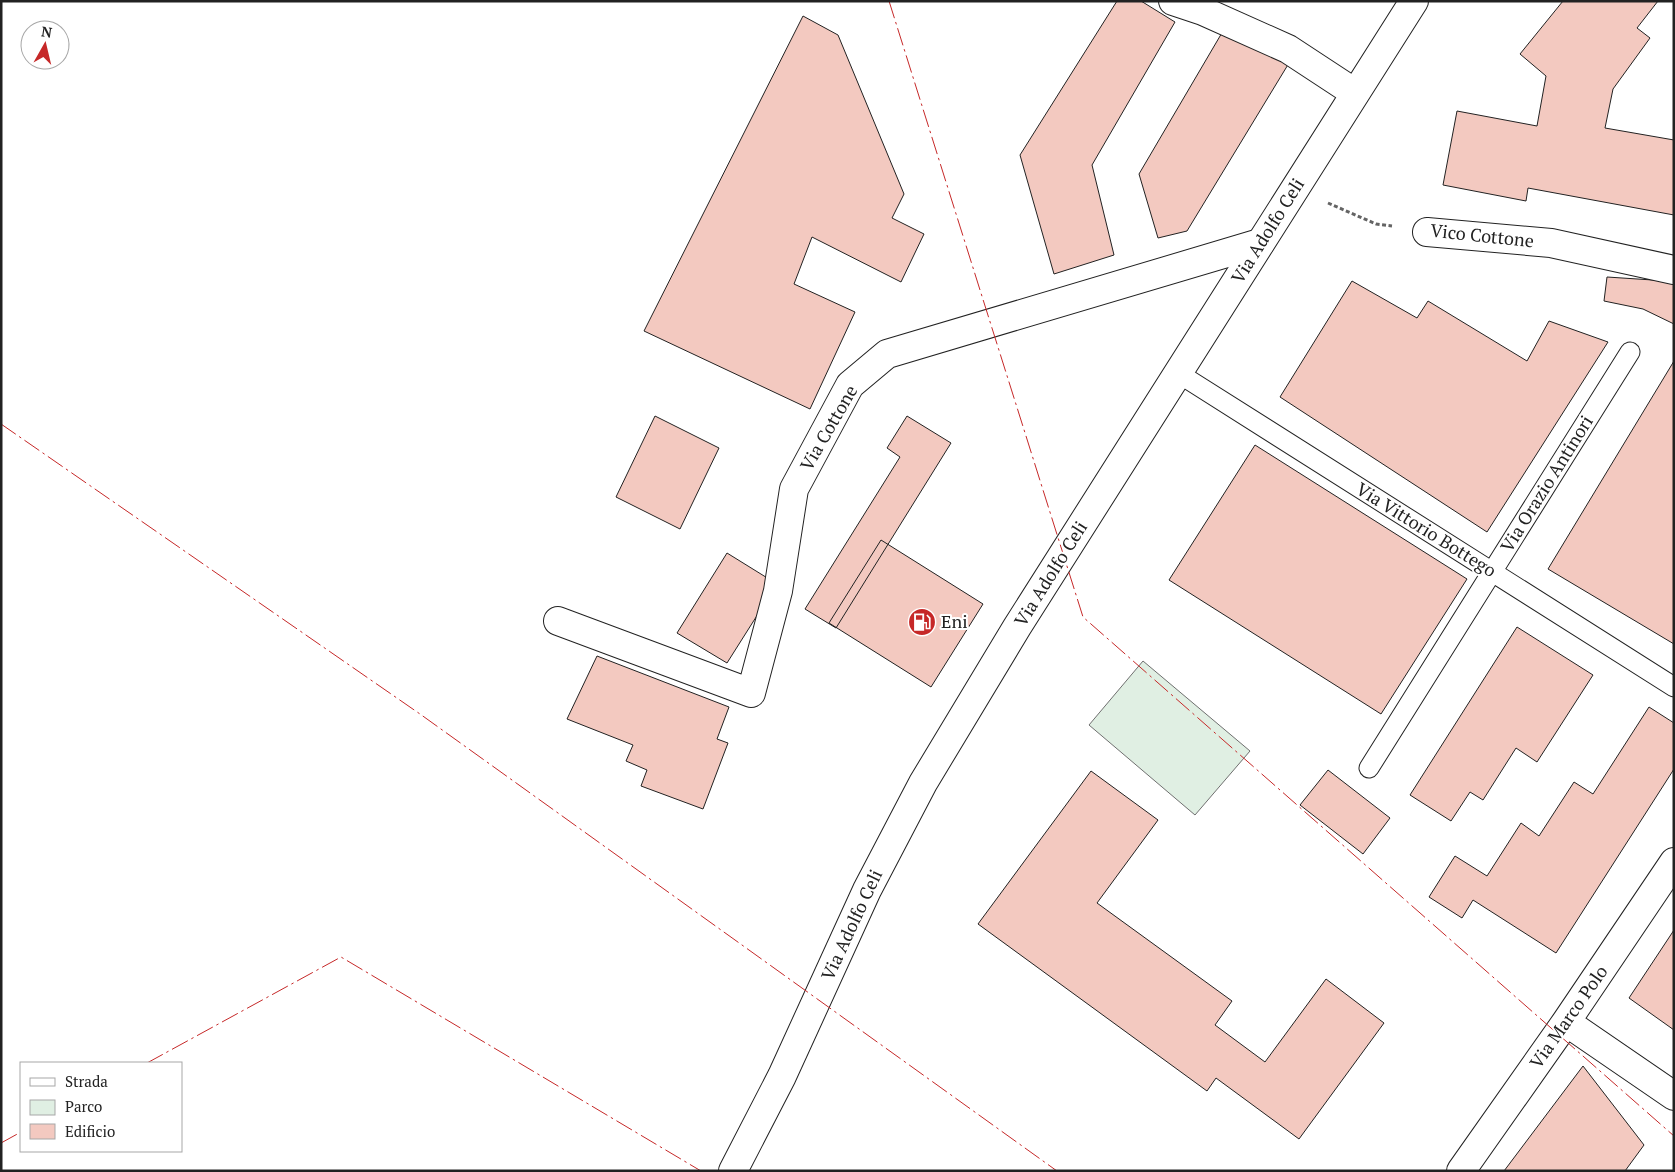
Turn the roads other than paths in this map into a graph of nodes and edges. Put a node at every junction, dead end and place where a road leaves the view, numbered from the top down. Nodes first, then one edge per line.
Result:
1 (1173, 1) edge
2 (1414, 1) edge
3 (1354, 93) junction
4 (1428, 232) road end
5 (1260, 243) junction
6 (1674, 270) edge
7 (1630, 352) dead end
8 (1178, 373) junction
9 (1492, 572) junction
10 (558, 621) dead end
11 (1674, 687) edge
12 (1369, 768) dead end
13 (1674, 862) edge
14 (1566, 1022) junction
15 (1674, 1096) edge
16 (733, 1171) edge
17 (1461, 1171) edge

1 - 3 street
2 - 3 street, Via Adolfo Celi
3 - 5 street, Via Adolfo Celi
4 - 6 street, Vico Cottone
5 - 8 street, Via Adolfo Celi
5 - 10 street, Via Cottone
7 - 9 lane, Via Orazio Antinori
8 - 9 lane, Via Vittorio Bottego
8 - 16 street, Via Adolfo Celi
9 - 11 lane, Via Vittorio Bottego
9 - 12 lane, Via Orazio Antinori
13 - 14 street, Via Marco Polo
14 - 15 street
14 - 17 street, Via Marco Polo

